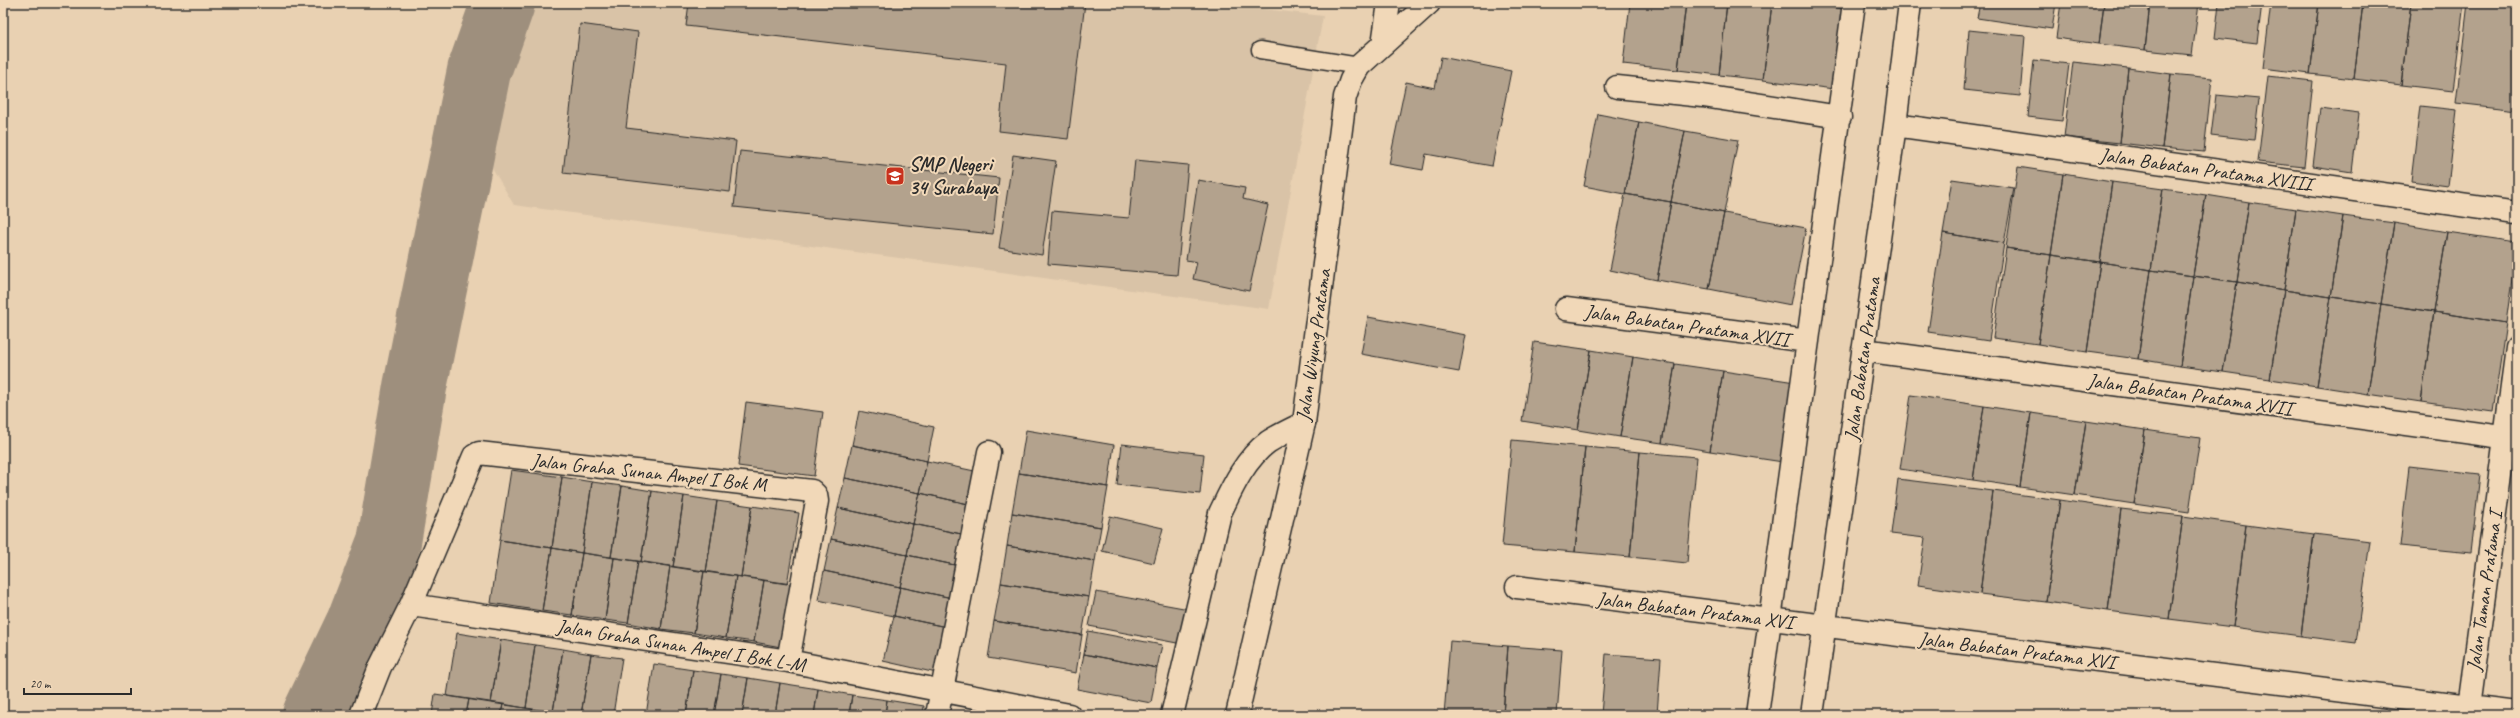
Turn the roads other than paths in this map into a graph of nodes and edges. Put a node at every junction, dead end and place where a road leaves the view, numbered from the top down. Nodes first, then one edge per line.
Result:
1 (1389, 3) edge
2 (1428, 3) edge
3 (1854, 3) edge
4 (1910, 3) edge
5 (1383, 44) junction
6 (1260, 50) dead end
7 (1359, 66) junction
8 (1617, 87) dead end
9 (1840, 117) junction
10 (1895, 124) junction
11 (2517, 212) edge
12 (1566, 309) dead end
13 (1808, 341) junction
14 (2517, 348) edge
15 (1863, 350) junction
16 (1304, 423) junction
17 (2511, 438) edge
18 (989, 452) dead end
19 (1517, 587) dead end
20 (411, 605) junction
21 (1771, 621) junction
22 (1825, 627) junction
23 (788, 661) junction
24 (942, 691) junction
25 (2468, 711) edge
26 (2517, 713) edge
27 (361, 715) edge
28 (937, 715) edge
29 (1069, 715) edge
30 (1172, 715) edge
31 (1237, 715) edge
32 (1757, 715) edge
33 (1812, 715) edge

1 - 5 street
2 - 5 street, Jalan Wiyung Pratama
3 - 9 street
4 - 10 street, Jalan Babatan Pratama
5 - 7 street, Jalan Wiyung Pratama
6 - 7 lane
7 - 16 street, Jalan Wiyung Pratama
8 - 9 street
9 - 13 street
10 - 11 street, Jalan Babatan Pratama XVIII
10 - 15 street, Jalan Babatan Pratama
12 - 13 street, Jalan Babatan Pratama XVII
13 - 21 street
14 - 17 street, Jalan Taman Pratama I
15 - 17 street, Jalan Babatan Pratama XVII
15 - 22 street, Jalan Babatan Pratama
16 - 30 street
16 - 31 street, Jalan Wiyung Pratama
17 - 25 street, Jalan Taman Pratama I
18 - 24 street
19 - 21 street, Jalan Babatan Pratama XVI
20 - 23 street, Jalan Graha Sunan Ampel I Bok L-M
20 - 23 street, Jalan Graha Sunan Ampel I Bok M
20 - 27 street
21 - 22 street, Jalan Babatan Pratama XVI
21 - 32 street
22 - 25 street, Jalan Babatan Pratama XVI
22 - 33 street, Jalan Babatan Pratama
23 - 24 street, Jalan Graha Sunan Ampel I Bok L-M
24 - 28 street
24 - 29 street, Jalan Graha Sunan Ampel I Bok L-M
25 - 26 street, Jalan Babatan Pratama XVI

